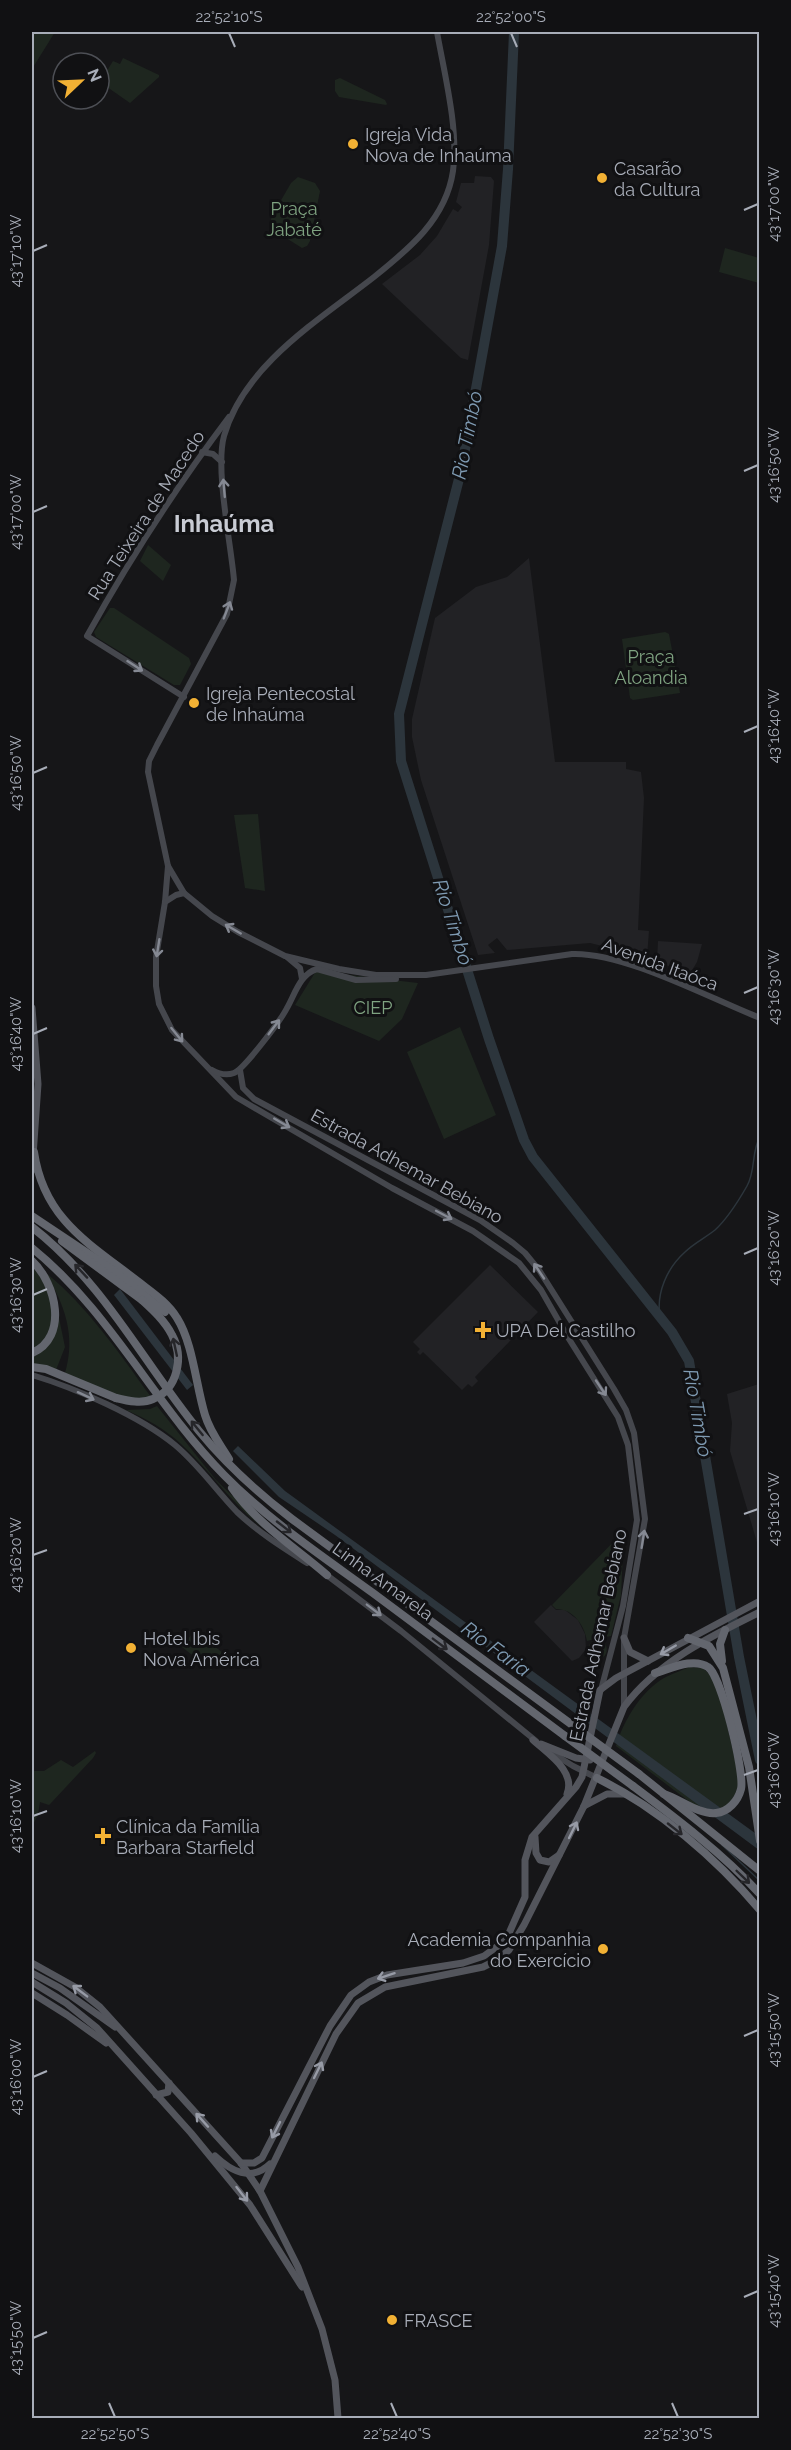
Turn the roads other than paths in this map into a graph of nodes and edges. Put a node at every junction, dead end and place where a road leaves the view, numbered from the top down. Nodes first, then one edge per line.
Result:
1 (437, 32) edge
2 (232, 413) junction
3 (202, 452) junction
4 (222, 462) junction
5 (183, 697) junction
6 (168, 866) junction
7 (184, 893) junction
8 (165, 902) junction
9 (285, 956) junction
10 (405, 975) junction
11 (302, 980) junction
12 (32, 1008) edge
13 (759, 1018) edge
14 (209, 1069) junction
15 (240, 1070) junction
16 (34, 1152) junction
17 (32, 1170) edge
18 (398, 1177) junction
19 (392, 1188) junction
20 (32, 1216) edge
21 (32, 1221) edge
22 (32, 1227) edge
23 (503, 1235) junction
24 (496, 1246) junction
25 (32, 1248) edge
26 (32, 1261) edge
27 (571, 1320) junction
28 (185, 1339) junction
29 (569, 1339) junction
30 (588, 1349) junction
31 (32, 1353) edge
32 (32, 1367) edge
33 (32, 1375) edge
34 (236, 1471) junction
35 (224, 1475) junction
36 (327, 1575) junction
37 (759, 1601) edge
38 (759, 1611) edge
39 (727, 1629) junction
40 (624, 1638) junction
41 (688, 1638) junction
42 (703, 1643) junction
43 (648, 1661) junction
44 (723, 1668) junction
45 (655, 1673) junction
46 (623, 1674) junction
47 (600, 1690) junction
48 (624, 1707) junction
49 (533, 1740) junction
50 (542, 1744) junction
51 (604, 1759) junction
52 (586, 1760) junction
53 (584, 1772) junction
54 (597, 1778) junction
55 (631, 1790) junction
56 (664, 1794) junction
57 (566, 1798) junction
58 (584, 1806) junction
59 (535, 1833) junction
60 (759, 1841) edge
61 (561, 1854) junction
62 (759, 1871) edge
63 (759, 1894) edge
64 (759, 1910) edge
65 (32, 1963) edge
66 (32, 1973) edge
67 (32, 1982) edge
68 (32, 1994) edge
69 (120, 2031) junction
70 (113, 2048) junction
71 (169, 2083) junction
72 (156, 2095) junction
73 (191, 2133) junction
74 (274, 2160) junction
75 (241, 2163) junction
76 (250, 2175) junction
77 (260, 2191) junction
78 (309, 2297) junction
79 (338, 2418) edge

1 - 2 main road, Estrada Adhemar Bebiano
2 - 3 main road, Rua Teixeira de Macedo
2 - 4 main road, Estrada Adhemar Bebiano
3 - 4 main road
3 -> 5 main road, Rua Teixeira de Macedo
5 -> 4 main road, Estrada Adhemar Bebiano
5 - 6 main road, Estrada Adhemar Bebiano
6 - 7 main road, Avenida Itaóca
6 - 8 main road, Estrada Adhemar Bebiano
7 - 8 main road
9 -> 7 main road, Avenida Itaóca
8 -> 14 main road, Estrada Adhemar Bebiano
9 - 10 main road, Avenida Itaóca
9 - 11 main road
10 - 11 main road, Avenida Itaóca
10 - 13 main road, Avenida Itaóca
15 -> 11 main road
12 - 16 main road
14 - 15 main road
14 -> 19 main road, Estrada Adhemar Bebiano
15 - 18 main road, Estrada Adhemar Bebiano
16 - 17 main road
16 - 28 highway
18 - 19 main road
18 - 23 main road, Estrada Adhemar Bebiano
19 -> 24 main road, Estrada Adhemar Bebiano
20 - 28 highway
32 -> 21 highway, bridge
34 -> 22 highway, Linha Amarela
23 - 24 main road
27 -> 23 main road, Estrada Adhemar Bebiano
24 - 29 main road, Estrada Adhemar Bebiano
25 - 35 highway, Linha Amarela
26 - 31 highway
27 - 29 main road
27 - 30 main road, Estrada Adhemar Bebiano
28 - 34 highway
29 - 30 main road
29 -> 47 main road, Estrada Adhemar Bebiano
40 -> 30 main road, Estrada Adhemar Bebiano
33 -> 36 main road, Linha Amarela
34 - 56 highway, Linha Amarela, bridge
35 - 36 highway
35 -> 55 highway, Linha Amarela, bridge
36 -> 49 main road, Linha Amarela
37 - 41 main road
38 - 39 main road
39 - 42 main road
39 - 44 highway
40 - 43 main road
40 - 46 main road, Estrada Adhemar Bebiano
41 - 42 highway
41 -> 43 main road
42 - 44 highway
42 - 45 main road
43 - 46 main road
44 - 60 highway
45 - 48 main road
45 - 56 highway
46 - 47 main road
46 - 48 main road, Estrada Adhemar Bebiano
47 - 52 main road, Estrada Adhemar Bebiano
48 - 51 main road, Estrada Adhemar Bebiano
49 - 50 main road, Linha Amarela
49 - 57 main road
50 - 52 main road
50 - 53 main road, Linha Amarela
51 - 52 main road
51 - 54 main road, Estrada Adhemar Bebiano
52 - 53 main road, Estrada Adhemar Bebiano
53 - 54 main road, Linha Amarela
53 - 57 main road, Estrada Adhemar Bebiano
54 - 55 highway
54 - 58 main road, Estrada Adhemar Bebiano
55 - 58 main road
55 -> 63 highway, Linha Amarela
55 -> 64 highway
56 - 62 highway, Linha Amarela
57 - 59 main road, Estrada Adhemar Bebiano
61 -> 58 main road, Estrada Adhemar Bebiano
59 - 61 main road
59 -> 75 main road, Estrada Adhemar Bebiano
74 -> 61 main road, Estrada Adhemar Bebiano
69 -> 65 main road
66 - 69 main road
67 - 70 main road
68 - 70 main road
69 - 71 main road
70 - 72 main road
71 - 72 main road
75 -> 71 main road
72 - 73 main road
73 - 76 main road
73 -> 78 main road
74 - 76 main road
74 - 77 main road, Estrada Adhemar Bebiano
75 - 76 main road
76 - 77 main road
77 - 78 main road
78 - 79 main road

